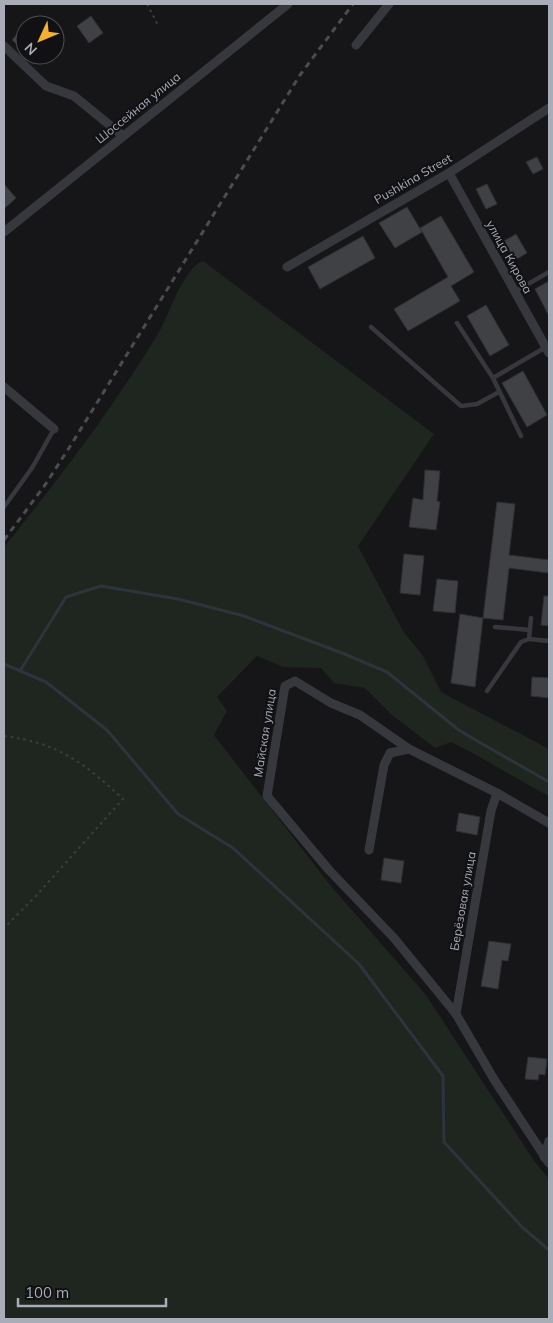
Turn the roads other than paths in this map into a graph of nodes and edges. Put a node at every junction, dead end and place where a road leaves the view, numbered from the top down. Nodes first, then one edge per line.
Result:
1 (288, 4) edge
2 (389, 4) edge
3 (356, 45) dead end
4 (4, 46) edge
5 (549, 108) edge
6 (123, 136) junction
7 (449, 173) junction
8 (4, 232) edge
9 (287, 267) dead end
10 (549, 272) edge
11 (514, 292) junction
12 (457, 324) dead end
13 (372, 327) dead end
14 (548, 350) edge
15 (493, 378) junction
16 (4, 387) edge
17 (499, 392) junction
18 (54, 429) joint
19 (521, 436) dead end
20 (4, 508) edge
21 (531, 618) dead end
22 (495, 627) dead end
23 (530, 630) junction
24 (529, 638) junction
25 (549, 641) edge
26 (486, 691) dead end
27 (409, 749) junction
28 (497, 793) junction
29 (549, 823) edge
30 (369, 850) dead end
31 (456, 1014) junction
32 (549, 1141) edge
33 (547, 1160) edge

1 - 6 street, Шоссейная улица
2 - 3 street
4 - 6 street
5 - 7 street, Pushkina Street
6 - 8 street, Шоссейная улица
7 - 9 street, Pushkina Street
7 - 11 street, улица Кирова
10 - 11 lane
11 - 14 street, улица Кирова
12 - 15 lane
13 - 17 lane
14 - 15 lane
15 - 17 lane
16 - 18 street
17 - 19 lane
18 - 20 lane
21 - 23 lane
22 - 23 lane
23 - 24 lane
24 - 25 lane
24 - 26 lane
27 - 28 street
27 - 30 street
27 - 31 street, Майская улица
28 - 29 street
28 - 31 street, Берёзовая улица
31 - 33 street
32 - 33 street

